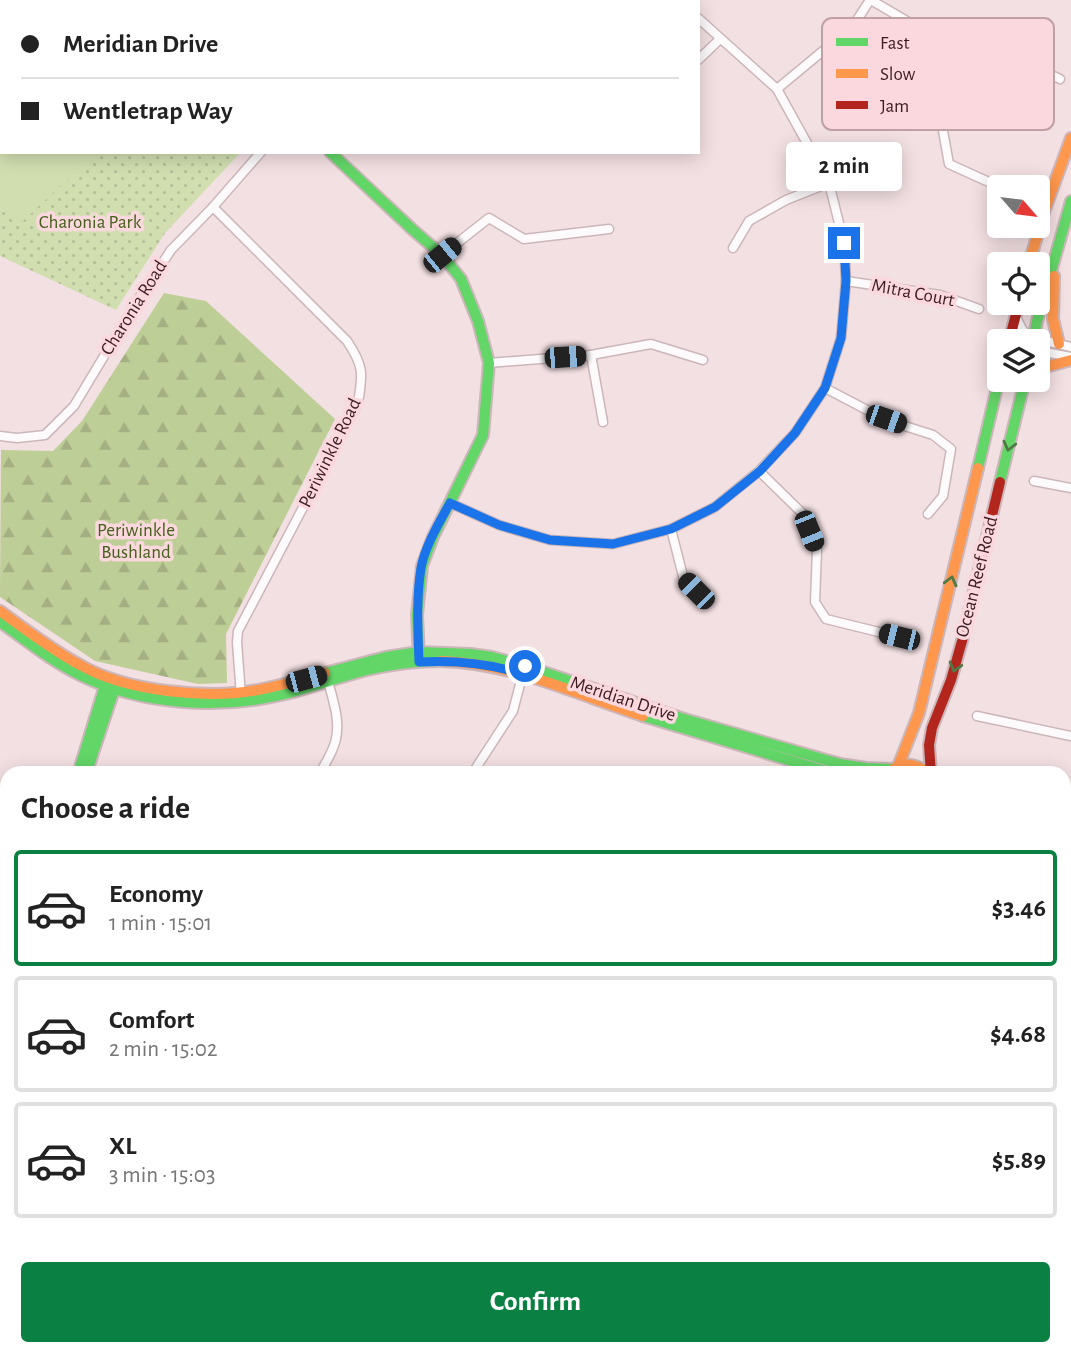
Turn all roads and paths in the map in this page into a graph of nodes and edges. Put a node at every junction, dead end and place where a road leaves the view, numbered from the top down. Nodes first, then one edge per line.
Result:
1 (871, 0) edge
2 (859, 18) edge
3 (902, 18) edge
4 (700, 20) edge
5 (720, 39) junction
6 (822, 52) edge
7 (700, 58) edge
8 (1054, 76) edge
9 (1060, 79) dead end
10 (777, 89) junction
11 (943, 130) edge
12 (1071, 138) edge
13 (259, 154) edge
14 (332, 154) edge
15 (987, 181) edge
16 (829, 183) junction
17 (1071, 201) edge
18 (214, 207) junction
19 (608, 229) dead end
20 (733, 248) dead end
21 (1033, 252) edge
22 (442, 255) junction
23 (1055, 258) junction
24 (846, 281) junction
25 (979, 309) dead end
26 (1016, 316) joint
27 (1012, 329) edge
28 (1021, 329) edge
29 (1038, 329) edge
30 (1050, 342) edge
31 (1059, 344) junction
32 (1071, 347) edge
33 (1050, 353) edge
34 (591, 355) junction
35 (1071, 358) edge
36 (703, 360) dead end
37 (489, 363) junction
38 (1050, 365) edge
39 (825, 388) junction
40 (996, 392) edge
41 (1022, 392) edge
42 (603, 422) dead end
43 (0, 436) edge
44 (760, 471) junction
45 (1034, 481) dead end
46 (1071, 488) edge
47 (450, 503) junction
48 (928, 514) dead end
49 (671, 529) junction
50 (696, 591) dead end
51 (0, 611) edge
52 (0, 621) edge
53 (899, 637) dead end
54 (419, 657) junction
55 (524, 670) junction
56 (326, 678) junction
57 (111, 683) junction
58 (241, 696) junction
59 (977, 716) dead end
60 (1071, 736) edge
61 (81, 766) edge
62 (88, 766) edge
63 (324, 766) edge
64 (479, 766) edge
65 (809, 766) edge
66 (849, 766) edge
67 (893, 766) edge
68 (900, 766) edge
69 (920, 766) edge
70 (930, 766) edge

1 - 2 street
1 - 3 street
4 - 5 street
5 - 7 street
5 - 10 street
6 - 10 street
8 - 9 street
10 - 16 street
11 - 15 street
12 - 21 main road
13 - 18 street, Charonia Road
14 - 22 main road
16 - 20 street
16 - 24 street
17 - 23 main road
18 - 43 street, Charonia Road
18 - 58 street, Periwinkle Road
19 - 22 street
22 - 37 main road
23 - 29 main road
23 - 31 main road
24 - 25 street, Mitra Court
24 - 39 street
26 - 27 main road
26 - 28 street
30 - 31 street
31 - 32 street
33 - 35 street
34 - 36 street
34 - 37 street
34 - 42 street
35 - 38 main road
37 - 47 main road
39 - 44 street
39 - 48 street
67 -> 40 main road, Ocean Reef Road
41 -> 70 main road, Ocean Reef Road
44 - 49 street
44 - 53 street
45 - 46 street
47 - 49 street
47 - 54 main road
49 - 50 street
51 - 57 main road, Meridian Drive
52 - 57 main road, Meridian Drive
54 - 55 main road, Meridian Drive
54 - 56 main road, Meridian Drive
55 - 64 street
55 - 65 main road, Meridian Drive
55 - 66 main road, Meridian Drive
56 - 58 main road, Meridian Drive
56 - 63 street
57 - 58 main road, Meridian Drive
57 - 61 main road
57 - 62 main road
59 - 60 street
68 - 69 main road, Meridian Drive

